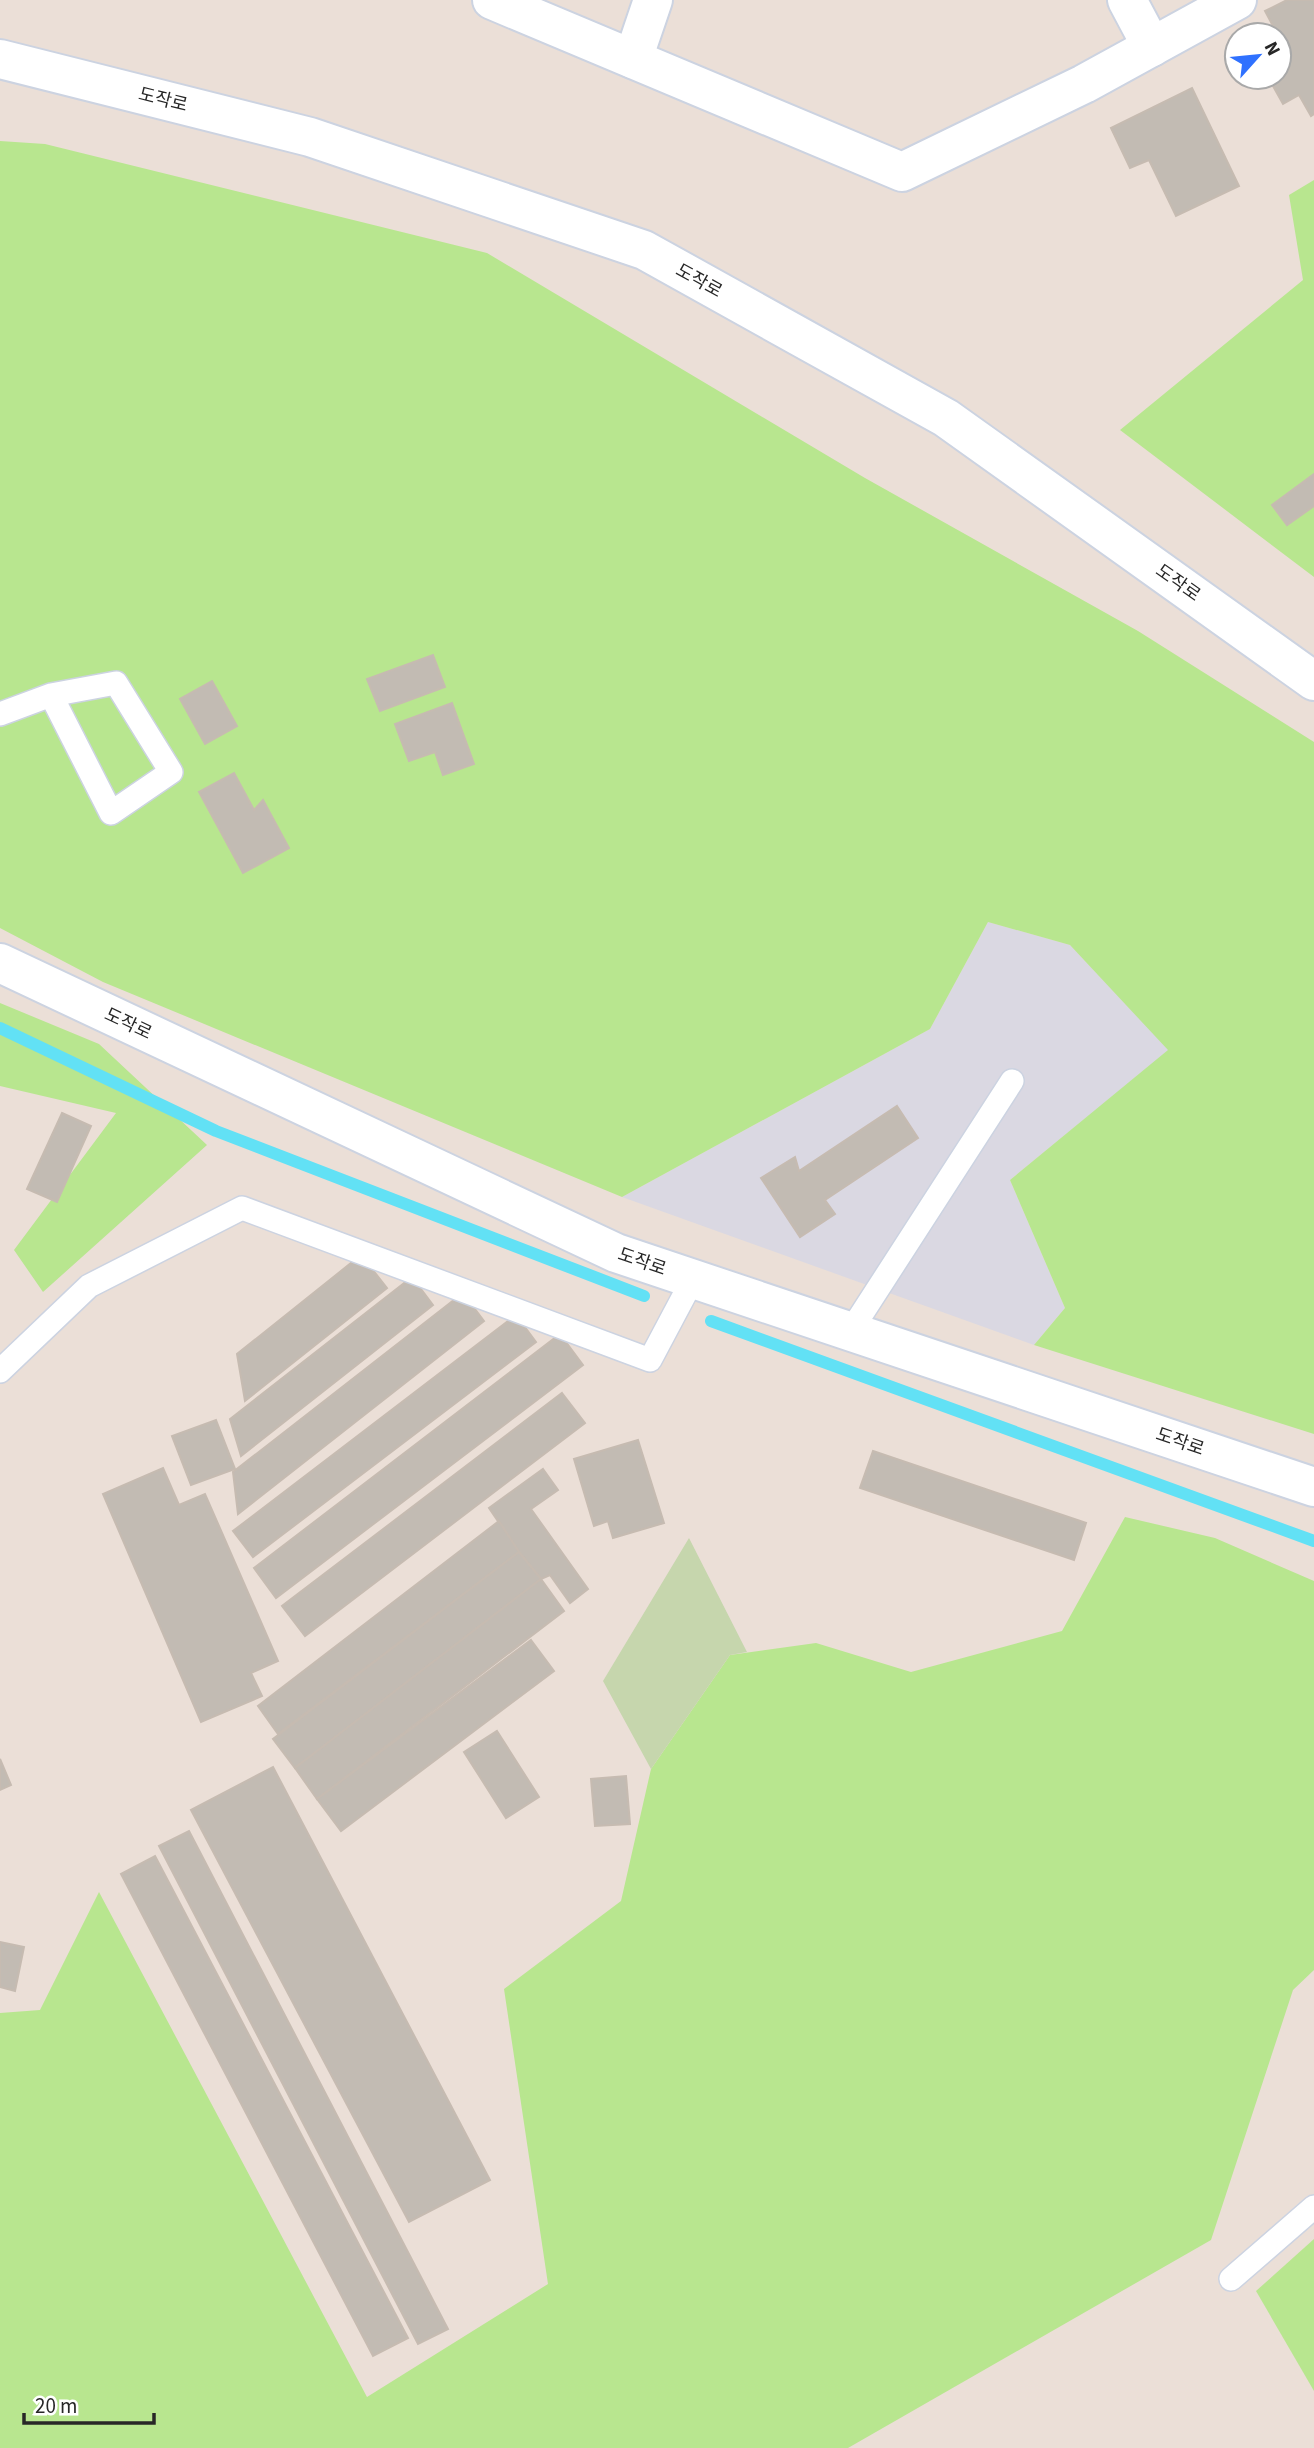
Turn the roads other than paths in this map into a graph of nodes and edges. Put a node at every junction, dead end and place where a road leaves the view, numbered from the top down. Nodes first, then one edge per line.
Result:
1 (492, 0) edge
2 (653, 0) edge
3 (1127, 0) edge
4 (1237, 0) edge
5 (1152, 47) junction
6 (0, 59) edge
7 (633, 59) junction
8 (1314, 681) edge
9 (51, 695) junction
10 (0, 714) edge
11 (0, 963) edge
12 (1012, 1081) dead end
13 (693, 1279) junction
14 (850, 1332) junction
15 (0, 1371) edge
16 (1314, 1487) edge
17 (1314, 2207) edge
18 (1231, 2279) dead end

1 - 7 street
2 - 7 street
3 - 5 street
4 - 5 street
5 - 7 street
6 - 8 street, 도작로
9 - 9 lane
9 - 10 lane
11 - 13 street, 도작로
12 - 14 lane
13 - 14 street, 도작로
13 - 15 lane
14 - 16 street, 도작로
17 - 18 lane

